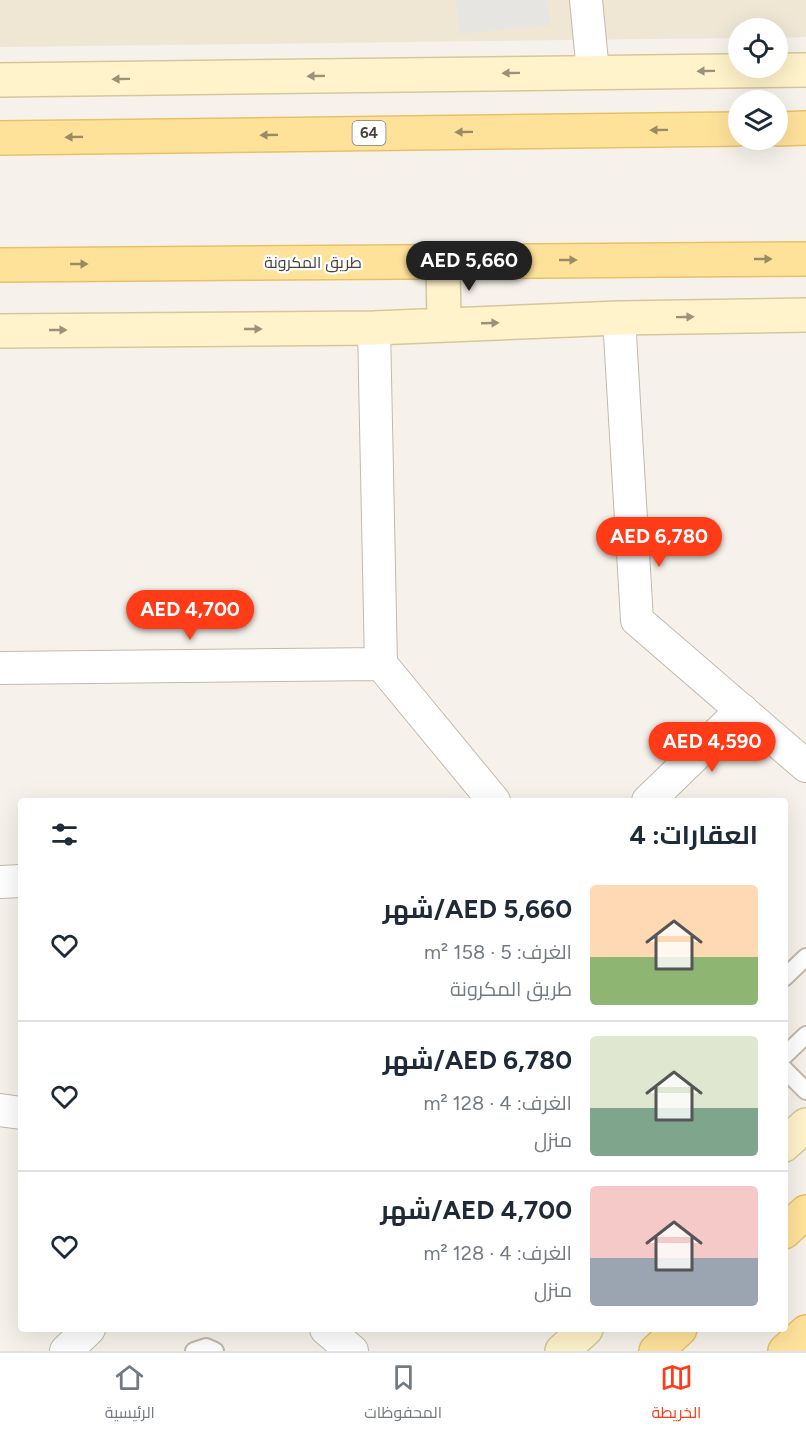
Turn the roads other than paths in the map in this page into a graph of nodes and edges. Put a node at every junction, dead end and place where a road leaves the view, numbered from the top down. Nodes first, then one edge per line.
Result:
1 (586, 0) edge
2 (806, 70) edge
3 (593, 72) junction
4 (0, 80) edge
5 (806, 128) edge
6 (728, 129) edge
7 (788, 129) edge
8 (0, 138) edge
9 (806, 259) edge
10 (443, 261) junction
11 (0, 265) edge
12 (806, 315) edge
13 (619, 318) junction
14 (444, 325) junction
15 (374, 328) junction
16 (0, 331) edge
17 (381, 664) junction
18 (0, 668) edge
19 (742, 710) junction
20 (806, 766) edge
21 (492, 798) edge
22 (651, 798) edge
23 (18, 881) edge
24 (0, 882) edge
25 (806, 957) edge
26 (788, 974) edge
27 (806, 1035) edge
28 (788, 1052) edge
29 (788, 1074) edge
30 (806, 1091) edge
31 (0, 1110) edge
32 (18, 1113) edge
33 (806, 1125) edge
34 (788, 1141) edge
35 (806, 1212) edge
36 (788, 1228) edge
37 (86, 1332) edge
38 (330, 1332) edge
39 (583, 1332) edge
40 (677, 1332) edge
41 (806, 1332) edge
42 (66, 1351) edge
43 (194, 1351) edge
44 (215, 1351) edge
45 (352, 1351) edge
46 (562, 1351) edge
47 (656, 1351) edge
48 (785, 1351) edge

1 - 3 street
2 -> 3 main road
3 -> 4 main road
5 - 7 main road
6 -> 8 main road, 64
10 -> 9 main road, طريق المكرونة
11 -> 10 main road, طريق المكرونة
10 - 14 main road
13 -> 12 main road
14 -> 13 main road
13 - 19 street
14 - 15 main road
16 -> 15 main road
15 - 17 street
17 - 18 street
17 - 21 street
19 - 20 street
19 - 22 street
23 - 24 street
25 - 26 lane
27 - 28 lane
29 - 30 lane
31 - 32 street
33 - 34 main road
35 - 36 main road
37 - 42 street
38 - 45 street
39 - 46 main road
40 - 47 main road
41 - 48 main road
43 - 44 lane

